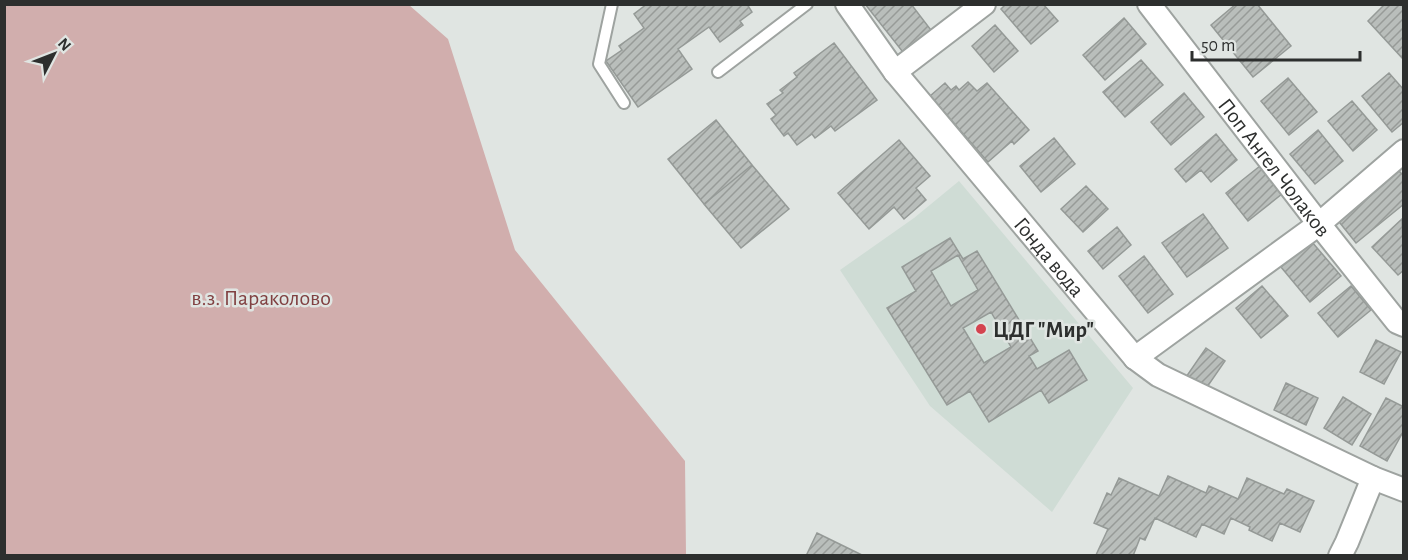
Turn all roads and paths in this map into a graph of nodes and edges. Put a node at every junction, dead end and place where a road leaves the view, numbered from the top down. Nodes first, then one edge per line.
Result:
1 (612, 4) edge
2 (847, 4) edge
3 (984, 4) edge
4 (1149, 4) edge
5 (806, 5) edge
6 (718, 72) dead end
7 (896, 72) junction
8 (624, 103) dead end
9 (1404, 152) edge
10 (1319, 224) junction
11 (1404, 325) edge
12 (1135, 358) junction
13 (1373, 478) junction
14 (1404, 490) edge
15 (1340, 555) edge

1 - 8 lane
2 - 7 street, Гонда вода
3 - 7 street
4 - 10 street, Поп Ангел Чолаков
5 - 6 lane
7 - 12 street, Гонда вода
9 - 10 street
10 - 11 street, Поп Ангел Чолаков
10 - 12 street
12 - 13 street, Гонда вода
13 - 14 street, Гонда вода
13 - 15 street

